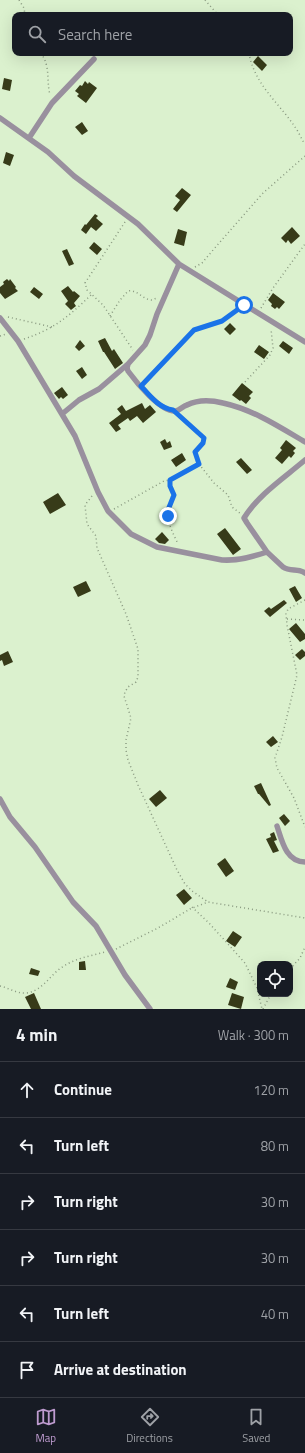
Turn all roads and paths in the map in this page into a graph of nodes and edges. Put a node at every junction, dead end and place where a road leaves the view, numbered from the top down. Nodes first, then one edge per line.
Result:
1 (19, 0) edge
2 (204, 0) edge
3 (25, 12) edge
4 (215, 12) edge
5 (42, 56) edge
6 (250, 56) edge
7 (94, 58) dead end
8 (52, 104) junction
9 (0, 118) edge
10 (29, 138) junction
11 (305, 144) edge
12 (305, 156) edge
13 (128, 217) junction
14 (305, 244) edge
15 (179, 264) junction
16 (188, 270) junction
17 (91, 295) junction
18 (166, 296) junction
19 (244, 305) junction
20 (258, 313) junction
21 (8, 317) dead end
22 (110, 317) junction
23 (0, 318) edge
24 (272, 322) junction
25 (52, 327) junction
26 (18, 341) junction
27 (305, 342) edge
28 (136, 354) junction
29 (128, 364) junction
30 (244, 382) dead end
31 (141, 386) junction
32 (173, 410) junction
33 (62, 414) junction
34 (305, 442) edge
35 (305, 460) edge
36 (199, 464) junction
37 (170, 480) junction
38 (98, 492) junction
39 (108, 511) junction
40 (244, 518) junction
41 (181, 552) junction
42 (267, 552) junction
43 (305, 572) edge
44 (305, 600) edge
45 (287, 619) junction
46 (305, 620) edge
47 (0, 799) edge
48 (277, 826) dead end
49 (305, 827) edge
50 (305, 862) edge
51 (208, 902) junction
52 (192, 908) junction
53 (305, 918) edge
54 (305, 947) edge
55 (111, 951) junction
56 (293, 966) edge
57 (0, 986) edge
58 (270, 997) edge
59 (150, 1009) edge
60 (263, 1009) edge

1 - 3 path
2 - 4 path
5 - 8 path
6 - 11 path
7 - 8 street
8 - 10 street
9 - 10 street
10 - 13 street
12 - 16 path
13 - 15 street
13 - 17 path
14 - 20 path
15 - 16 street
15 - 18 street
16 - 19 street
17 - 22 path
17 - 25 path
18 - 22 path
18 - 28 street
19 - 20 street
19 - 31 path
20 - 24 street
21 - 25 path
22 - 28 path
23 - 26 street
24 - 27 street
24 - 30 path
25 - 26 path
26 - 33 street
28 - 29 street
29 - 31 street
29 - 33 street
31 - 32 street
32 - 34 street
32 - 36 path
33 - 38 street
35 - 40 street
36 - 37 path
36 - 40 path
37 - 39 path
37 - 41 path
38 - 39 street
38 - 51 path
39 - 41 street
40 - 42 street
41 - 42 street
42 - 43 street
44 - 45 path
45 - 46 path
45 - 49 path
47 - 55 street
48 - 50 street
51 - 52 path
51 - 53 path
52 - 55 path
52 - 60 path
54 - 56 path
55 - 57 path
55 - 59 street
58 - 60 path

